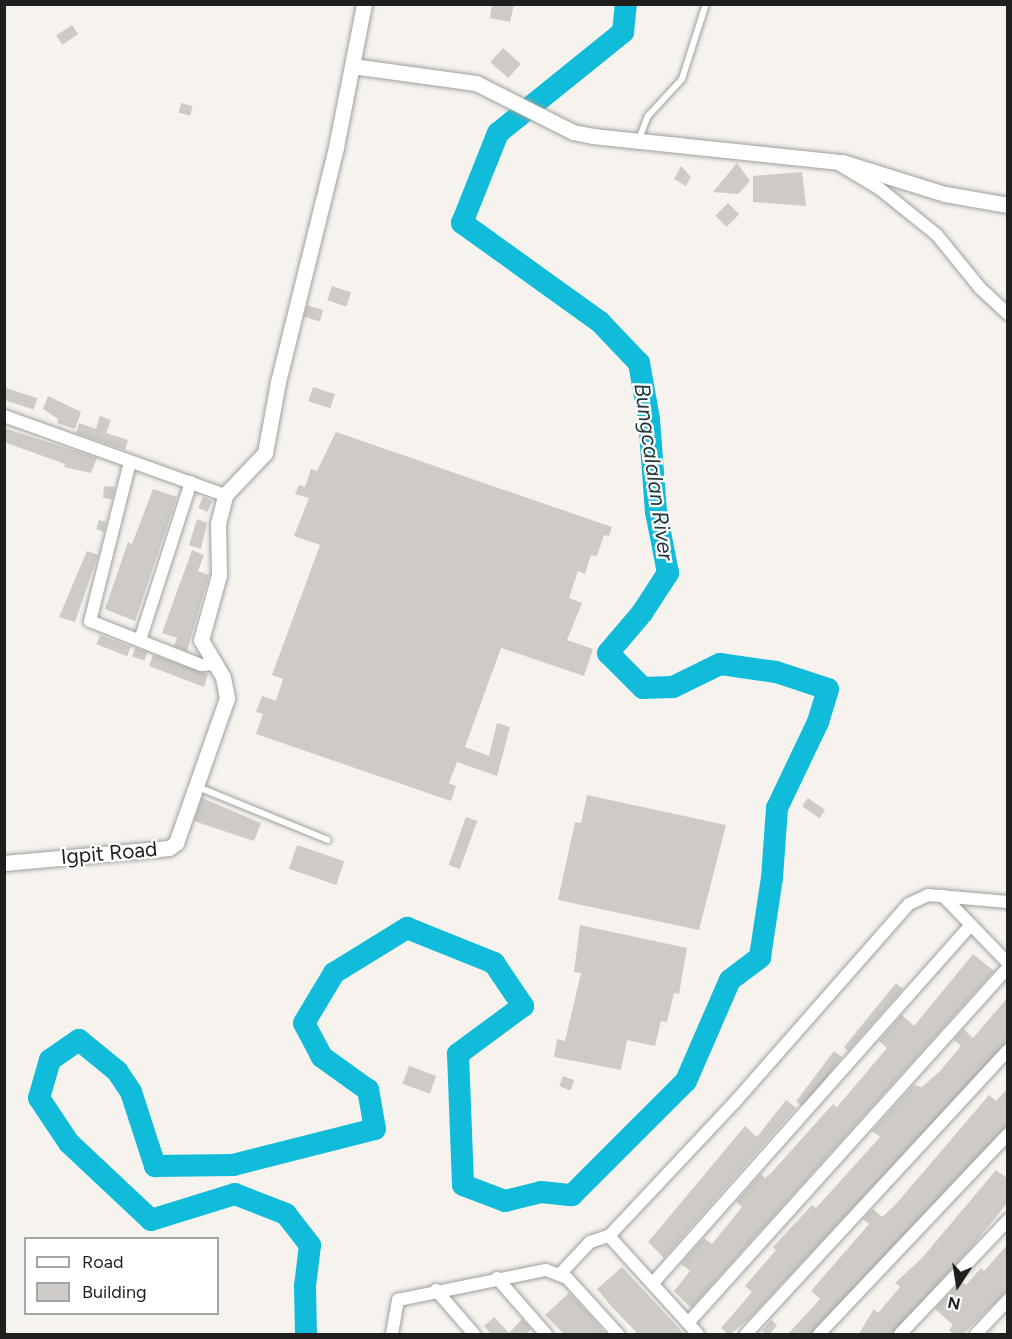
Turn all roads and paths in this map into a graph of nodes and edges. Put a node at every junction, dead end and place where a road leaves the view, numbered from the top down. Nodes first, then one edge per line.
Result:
1 (364, 4) edge
2 (706, 4) edge
3 (352, 66) junction
4 (637, 142) junction
5 (833, 160) junction
6 (1008, 204) edge
7 (1008, 314) edge
8 (4, 416) edge
9 (130, 462) junction
10 (191, 482) junction
11 (225, 495) junction
12 (140, 640) junction
13 (213, 664) junction
14 (196, 787) junction
15 (328, 840) dead end
16 (4, 863) edge
17 (943, 896) junction
18 (1008, 902) edge
19 (970, 926) junction
20 (1008, 963) edge
21 (1008, 968) edge
22 (1008, 1050) edge
23 (1008, 1134) edge
24 (1008, 1220) edge
25 (609, 1236) junction
26 (564, 1275) junction
27 (497, 1278) junction
28 (653, 1283) junction
29 (436, 1290) junction
30 (1008, 1300) edge
31 (688, 1323) junction
32 (394, 1332) edge
33 (474, 1335) edge
34 (546, 1335) edge
35 (618, 1335) edge
36 (698, 1335) edge
37 (746, 1335) edge
38 (819, 1335) edge
39 (900, 1335) edge
40 (976, 1335) edge

1 - 3 street
2 - 4 lane
3 - 4 street
3 - 11 street
4 - 5 street
5 - 6 street
5 - 7 street
8 - 9 street
9 - 10 street
9 - 12 street
10 - 11 street
10 - 12 street
11 - 13 street
12 - 13 street
13 - 14 street, Igpit Road
14 - 15 lane
14 - 16 street, Igpit Road
17 - 18 street
17 - 19 street
17 - 25 street
19 - 20 street
19 - 28 street
21 - 31 street
22 - 37 street
23 - 38 street
24 - 39 street
25 - 26 street
25 - 28 street
26 - 27 street
26 - 35 street
27 - 29 street
27 - 34 street
28 - 31 street
29 - 32 street
29 - 33 street
30 - 40 street
31 - 36 street

